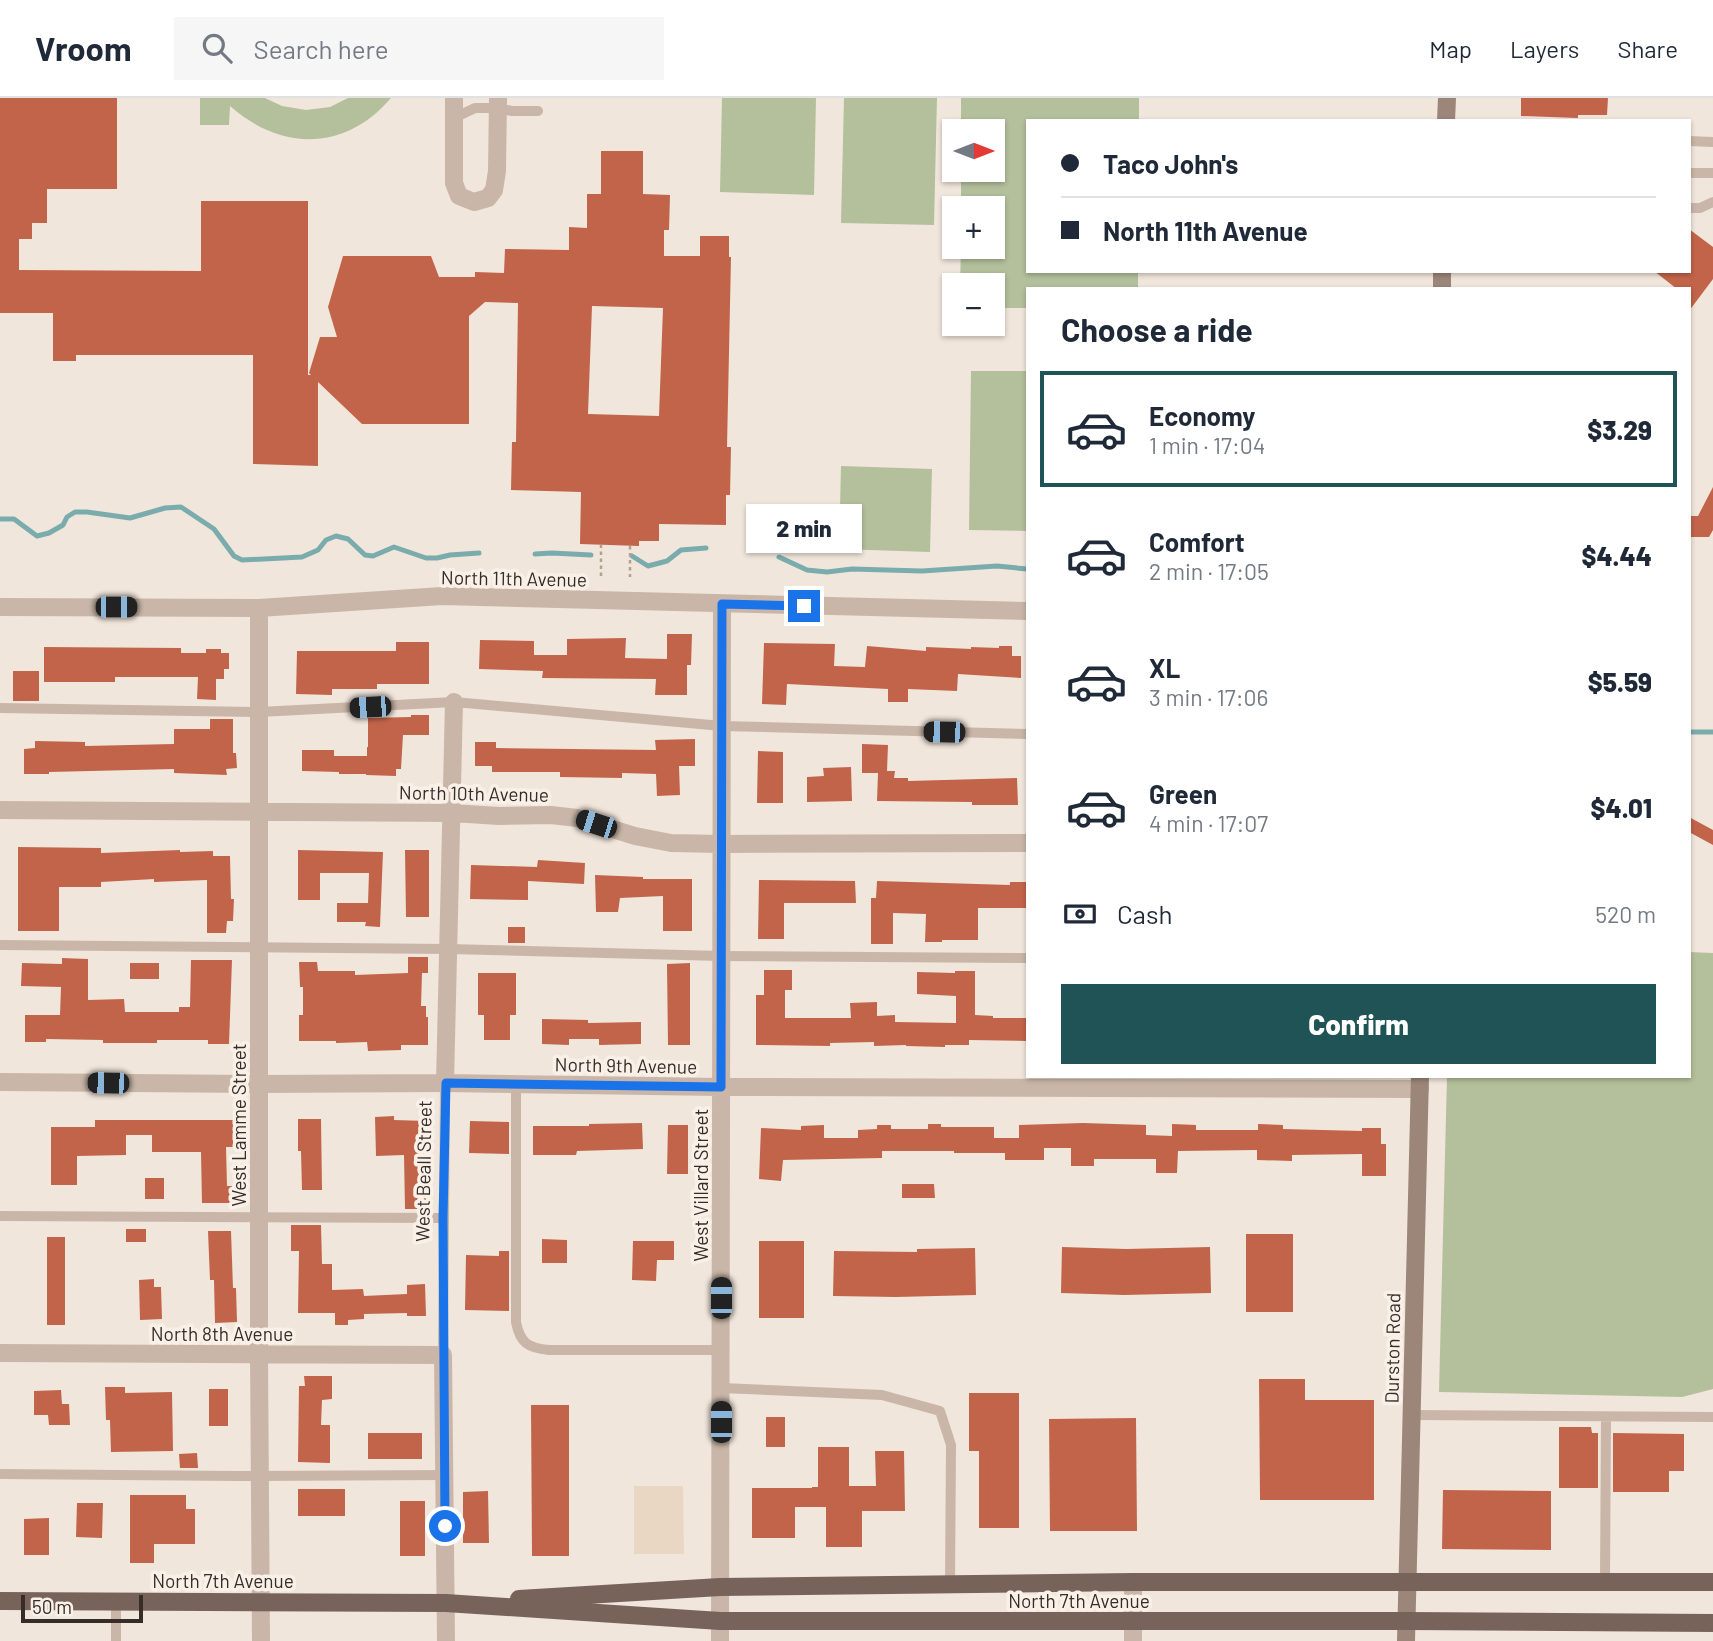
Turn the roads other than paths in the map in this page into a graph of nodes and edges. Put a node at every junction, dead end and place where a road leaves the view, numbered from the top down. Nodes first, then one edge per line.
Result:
1 (454, 98) edge
2 (1447, 98) edge
3 (498, 103) edge
4 (538, 111) dead end
5 (454, 118) junction
6 (1446, 119) edge
7 (1691, 141) edge
8 (1713, 142) edge
9 (1691, 173) edge
10 (1713, 173) edge
11 (1713, 202) edge
12 (1691, 208) edge
13 (722, 604) junction
14 (0, 607) edge
15 (259, 608) junction
16 (1026, 611) edge
17 (454, 702) junction
18 (0, 708) edge
19 (259, 712) junction
20 (722, 726) junction
21 (1026, 734) edge
22 (0, 810) edge
23 (259, 813) junction
24 (452, 813) junction
25 (1026, 843) edge
26 (722, 844) junction
27 (0, 944) edge
28 (259, 947) junction
29 (449, 949) junction
30 (722, 956) junction
31 (1026, 958) edge
32 (0, 1082) edge
33 (1420, 1082) edge
34 (446, 1083) junction
35 (258, 1084) junction
36 (516, 1085) junction
37 (721, 1087) junction
38 (0, 1216) edge
39 (259, 1218) junction
40 (443, 1218) junction
41 (721, 1350) junction
42 (0, 1353) edge
43 (259, 1354) junction
44 (443, 1355) junction
45 (721, 1388) junction
46 (1411, 1415) junction
47 (1606, 1417) junction
48 (1713, 1418) edge
49 (0, 1474) edge
50 (445, 1475) junction
51 (260, 1476) junction
52 (1133, 1581) junction
53 (1408, 1581) junction
54 (1605, 1581) junction
55 (1713, 1582) edge
56 (950, 1584) junction
57 (720, 1587) junction
58 (0, 1601) edge
59 (116, 1601) junction
60 (261, 1601) junction
61 (446, 1603) junction
62 (720, 1621) junction
63 (1133, 1621) junction
64 (1406, 1621) junction
65 (1713, 1623) edge
66 (116, 1641) edge
67 (261, 1641) edge
68 (446, 1641) edge
69 (720, 1641) edge
70 (1133, 1641) edge
71 (1406, 1641) edge

1 - 5 street
2 - 6 main road
3 - 4 lane
3 - 5 lane
3 - 5 street
7 - 8 lane
9 - 10 lane
11 - 12 lane
13 - 15 street, North 11th Avenue
13 - 16 street, North 11th Avenue
13 - 20 street, West Villard Street
14 - 15 street, North 11th Avenue
15 - 19 street, West Lamme Street
17 - 19 lane
17 - 20 lane
17 - 24 street, West Beall Street
18 - 19 lane
19 - 23 street, West Lamme Street
20 - 21 lane
20 - 26 street, West Villard Street
22 - 23 street, North 10th Avenue
23 - 24 street, North 10th Avenue
23 - 28 street, West Lamme Street
24 - 26 street, North 10th Avenue
24 - 29 street, West Beall Street
25 - 26 street, North 10th Avenue
26 - 30 street, West Villard Street
27 - 28 lane
28 - 29 lane
28 - 35 street, West Lamme Street
29 - 30 lane
29 - 34 street, West Beall Street
30 - 31 lane
30 - 37 street, West Villard Street
32 - 35 street, North 9th Avenue
33 - 37 street, North 9th Avenue
33 - 46 main road, Durston Road
34 - 35 street, North 9th Avenue
34 - 36 street, North 9th Avenue
34 - 40 lane, West Beall Street
35 - 39 street, West Lamme Street
36 - 37 street, North 9th Avenue
36 - 41 lane
37 - 41 street, West Villard Street
38 - 39 lane
39 - 40 lane
39 - 43 street, West Lamme Street
40 - 44 lane, West Beall Street
41 - 45 street, West Villard Street
42 - 43 street, North 8th Avenue
43 - 44 street, North 8th Avenue
43 - 51 street, West Lamme Street
44 - 50 street, West Beall Street
45 - 56 lane
45 - 57 street, West Villard Street
46 - 47 lane
46 - 53 main road, Durston Road
47 - 48 lane
47 - 54 lane
49 - 51 lane
50 - 51 lane
50 - 61 street, West Beall Street
51 - 60 street, West Lamme Street
52 - 53 main road, North 7th Avenue
52 - 56 main road, North 7th Avenue
52 - 63 street
53 - 54 main road, North 7th Avenue
53 - 64 main road, Durston Road
54 - 55 main road, North 7th Avenue
56 - 57 main road, North 7th Avenue
57 - 61 main road, North 7th Avenue
57 - 62 street, West Villard Street
58 - 59 main road, North 7th Avenue
59 - 60 main road, North 7th Avenue
59 - 66 lane
60 - 61 main road, North 7th Avenue
60 - 67 street, West Lamme Street
61 - 62 main road, North 7th Avenue
61 - 68 street, West Beall Street
62 - 63 main road, North 7th Avenue
62 - 69 street, West Villard Street
63 - 64 main road, North 7th Avenue
63 - 70 street
64 - 65 main road, North 7th Avenue
64 - 71 main road, Durston Road

